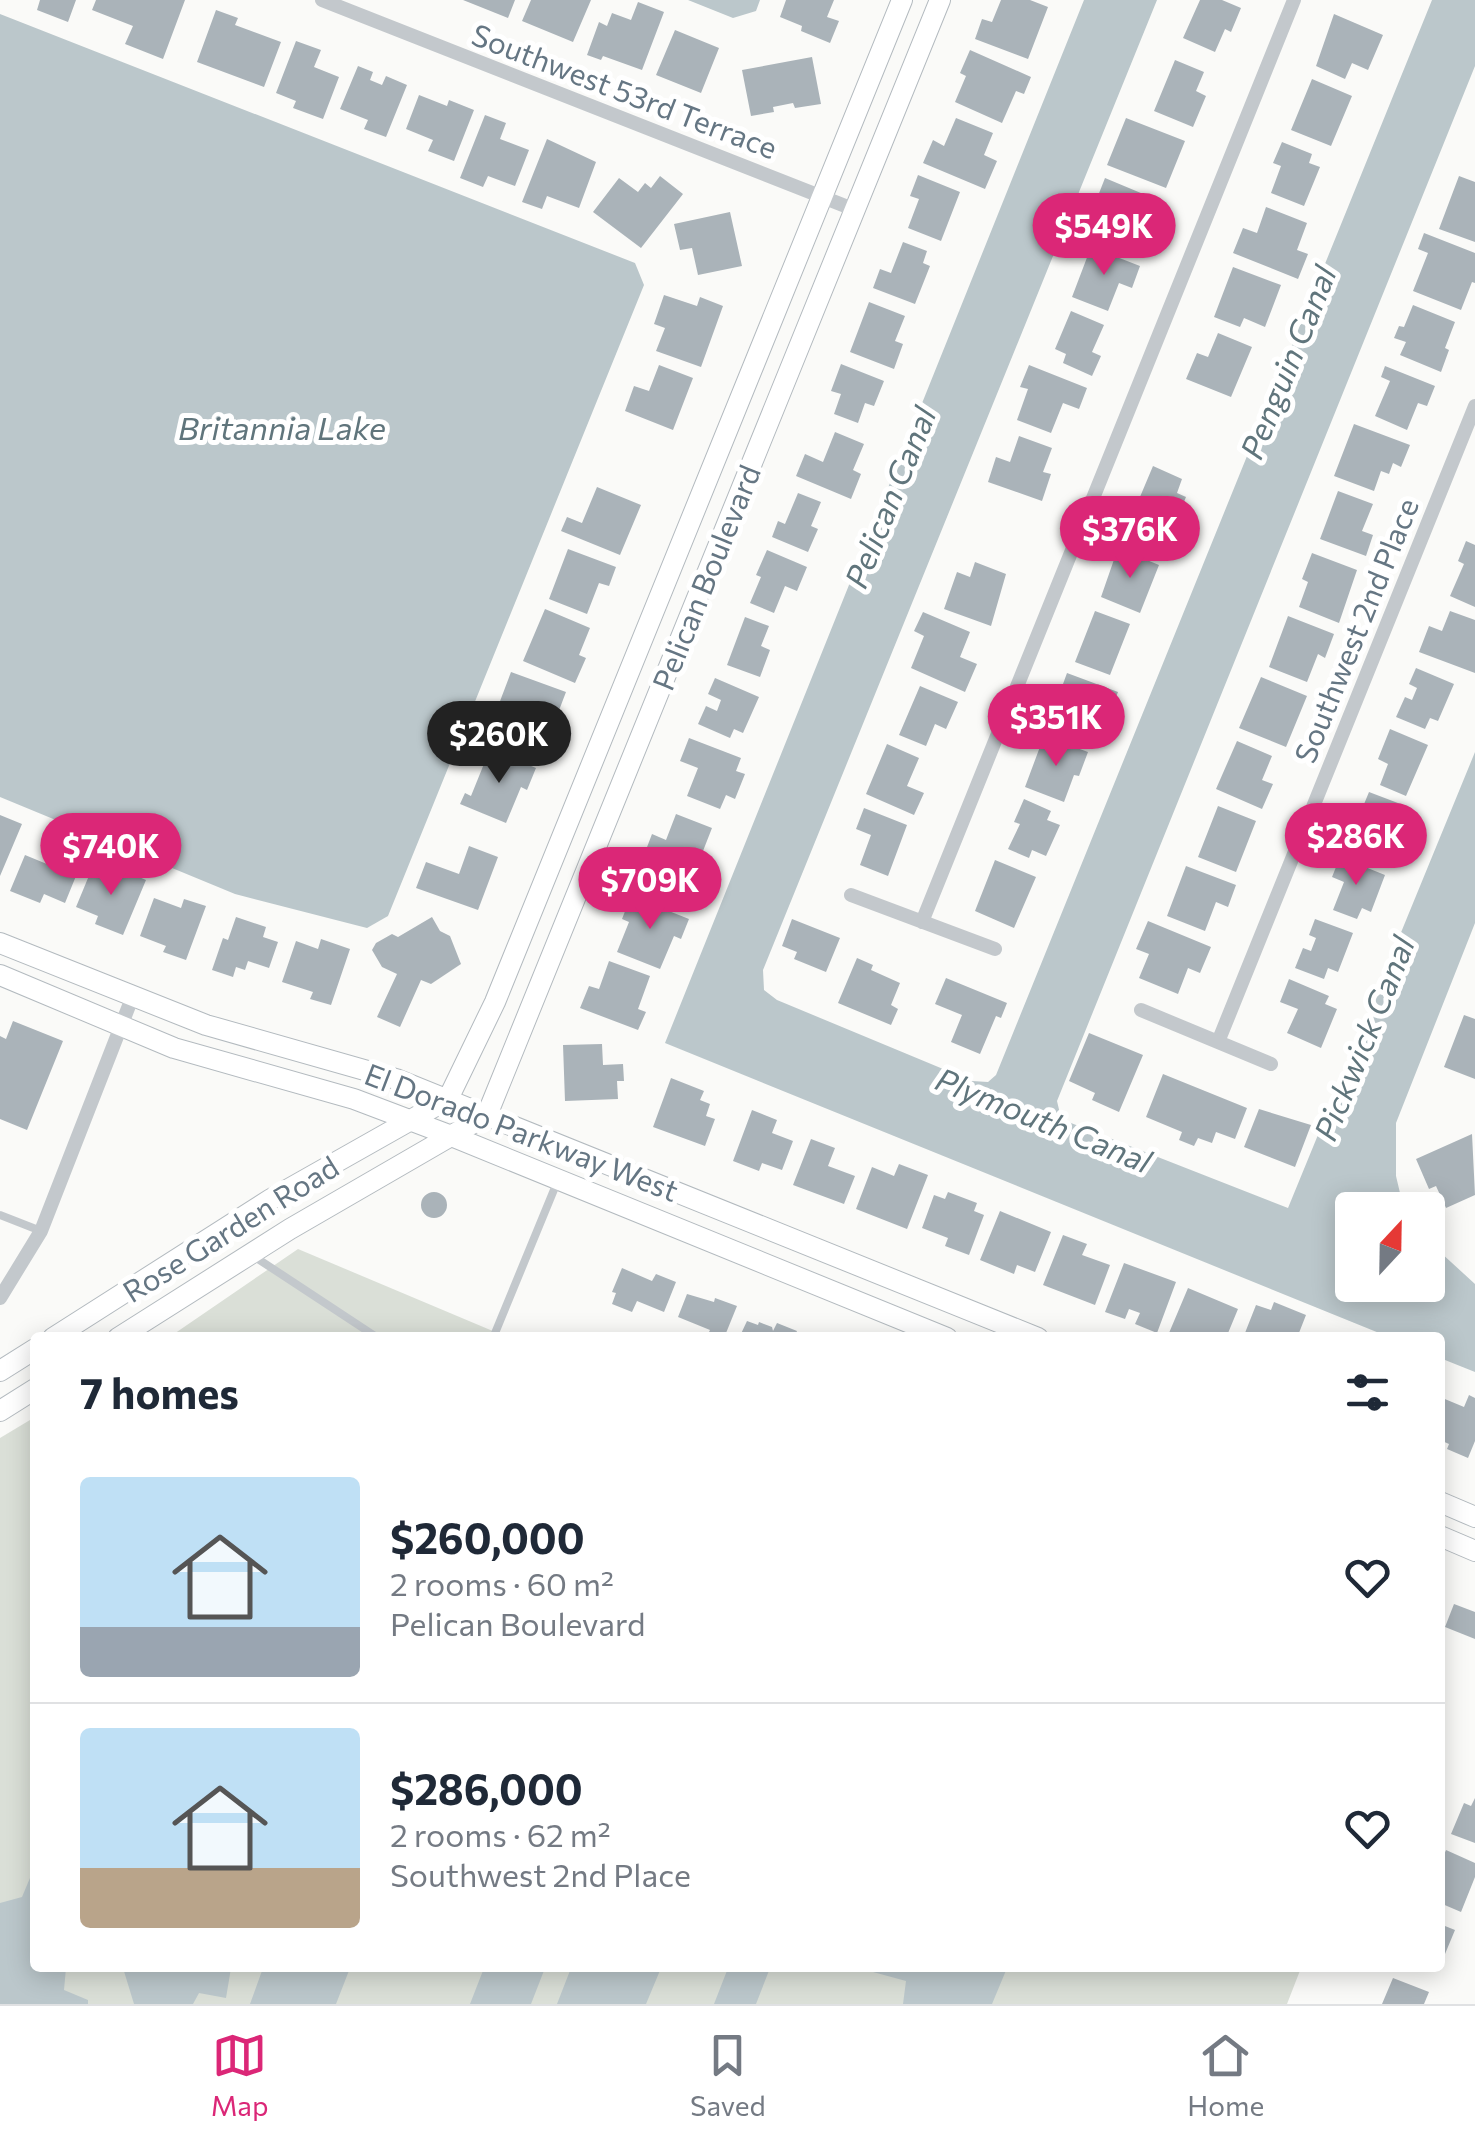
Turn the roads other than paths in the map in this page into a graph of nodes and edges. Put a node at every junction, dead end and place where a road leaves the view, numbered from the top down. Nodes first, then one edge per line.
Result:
1 (322, 0) edge
2 (902, 0) edge
3 (940, 0) edge
4 (1294, 0) edge
5 (822, 196) junction
6 (853, 209) junction
7 (1475, 406) edge
8 (852, 895) dead end
9 (922, 922) junction
10 (0, 943) edge
11 (994, 949) dead end
12 (0, 975) edge
13 (132, 998) junction
14 (1141, 1010) dead end
15 (121, 1026) junction
16 (1218, 1042) junction
17 (1271, 1064) dead end
18 (448, 1099) junction
19 (486, 1115) junction
20 (408, 1120) junction
21 (449, 1135) junction
22 (558, 1180) junction
23 (0, 1215) edge
24 (41, 1231) junction
25 (251, 1254) junction
26 (856, 1264) junction
27 (842, 1296) junction
28 (0, 1298) edge
29 (62, 1332) edge
30 (128, 1332) edge
31 (369, 1332) edge
32 (495, 1332) edge
33 (932, 1332) edge
34 (1023, 1332) edge
35 (30, 1352) edge
36 (0, 1371) edge
37 (30, 1392) edge
38 (0, 1411) edge
39 (1445, 1504) edge
40 (1475, 1517) edge
41 (1445, 1538) edge
42 (1475, 1550) edge

1 - 5 street, Southwest 53rd Terrace
2 - 5 street, Pelican Boulevard
3 - 6 street, Pelican Boulevard
4 - 9 street
5 - 6 street, Southwest 53rd Terrace
5 - 18 street, Pelican Boulevard
6 - 19 street, Pelican Boulevard
7 - 16 street, Southwest 2nd Place
8 - 9 street
9 - 11 street
10 - 13 street, El Dorado Parkway West
12 - 15 street, El Dorado Parkway West
13 - 15 street
13 - 18 street, El Dorado Parkway West
14 - 16 street
15 - 20 street, El Dorado Parkway West
15 - 24 street
16 - 17 street
18 - 19 street, El Dorado Parkway West
18 - 20 street
19 - 21 street
19 - 26 street, El Dorado Parkway West
20 - 21 street, El Dorado Parkway West
20 - 29 street, Rose Garden Road
21 - 22 street, El Dorado Parkway West
21 - 25 street, Rose Garden Road
22 - 27 street, El Dorado Parkway West
22 - 32 lane
23 - 24 lane
24 - 28 street
25 - 30 street, Rose Garden Road
25 - 31 lane
26 - 27 street
26 - 34 street, El Dorado Parkway West
27 - 33 street, El Dorado Parkway West
35 - 36 street
37 - 38 street
39 - 40 street
41 - 42 street

